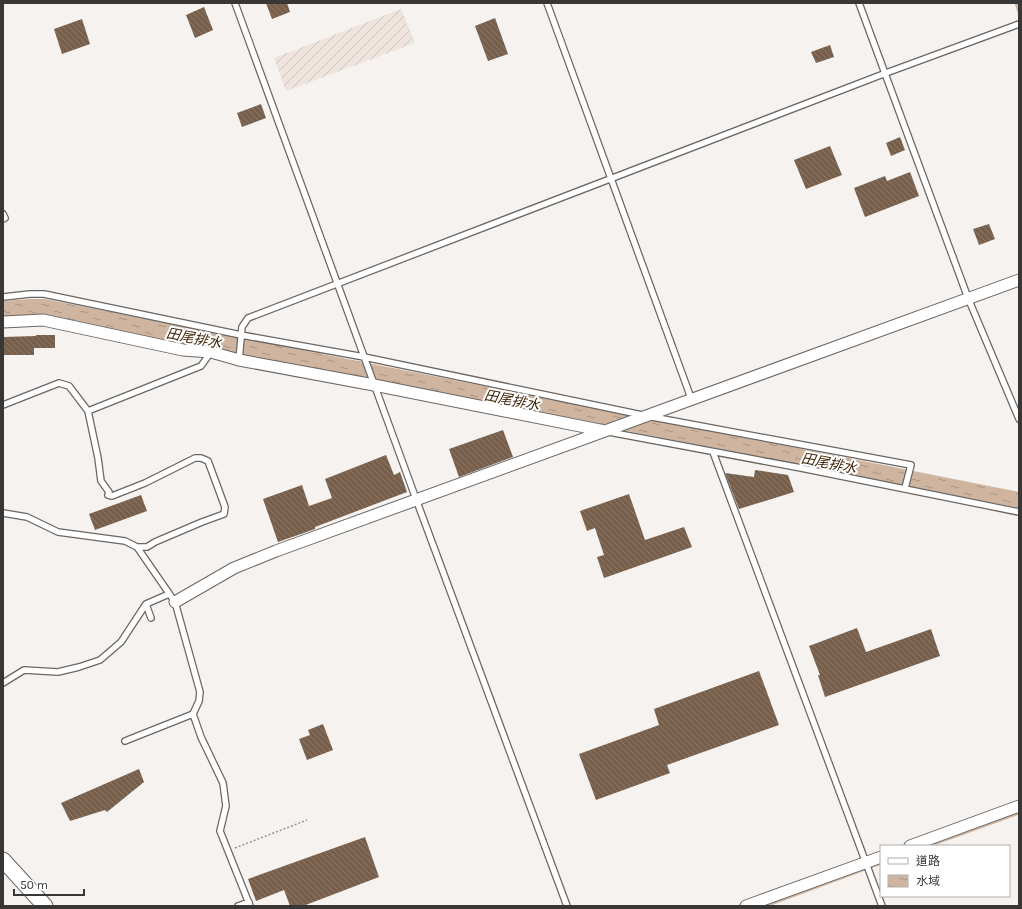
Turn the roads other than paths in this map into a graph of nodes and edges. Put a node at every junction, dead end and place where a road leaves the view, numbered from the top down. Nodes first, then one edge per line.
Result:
1 (234, 3) edge
2 (547, 3) edge
3 (859, 3) edge
4 (1019, 24) edge
5 (886, 73) junction
6 (612, 178) junction
7 (3, 214) edge
8 (3, 219) edge
9 (1019, 280) edge
10 (337, 285) junction
11 (3, 297) edge
12 (968, 298) junction
13 (3, 322) edge
14 (241, 335) junction
15 (211, 352) junction
16 (239, 356) junction
17 (364, 357) junction
18 (374, 385) junction
19 (691, 398) junction
20 (3, 405) edge
21 (88, 411) junction
22 (647, 416) junction
23 (1019, 418) edge
24 (605, 431) junction
25 (713, 452) junction
26 (905, 488) junction
27 (416, 499) junction
28 (1019, 512) edge
29 (3, 513) edge
30 (137, 547) junction
31 (172, 598) junction
32 (146, 604) junction
33 (151, 618) dead end
34 (3, 683) edge
35 (193, 714) junction
36 (125, 741) dead end
37 (1019, 806) edge
38 (913, 845) edge
39 (880, 857) edge
40 (3, 860) edge
41 (866, 862) junction
42 (249, 904) edge
43 (45, 906) edge
44 (238, 906) edge
45 (567, 906) edge
46 (746, 906) edge
47 (882, 906) edge

1 - 10 lane
2 - 6 lane
3 - 5 lane
4 - 5 lane
5 - 6 lane
5 - 12 lane
6 - 10 lane
6 - 19 lane
7 - 8 lane
9 - 12 street
10 - 14 lane
10 - 17 lane
11 - 14 lane
12 - 19 street
12 - 23 lane
13 - 15 street
14 - 16 lane
14 - 17 lane
15 - 16 street
15 - 21 lane
16 - 18 street
17 - 18 lane
17 - 22 lane
18 - 24 street
18 - 27 lane
19 - 22 street
20 - 21 lane
21 - 30 lane
22 - 24 street
22 - 26 lane
24 - 25 lane
24 - 27 street
25 - 26 lane
25 - 41 lane
26 - 28 lane
27 - 31 street
27 - 45 lane
29 - 30 lane
30 - 31 lane
31 - 32 lane
31 - 35 lane
32 - 33 lane
32 - 34 lane
35 - 36 lane
35 - 42 lane
37 - 38 street
39 - 41 street
40 - 43 street
41 - 46 street
41 - 47 lane
42 - 44 lane

